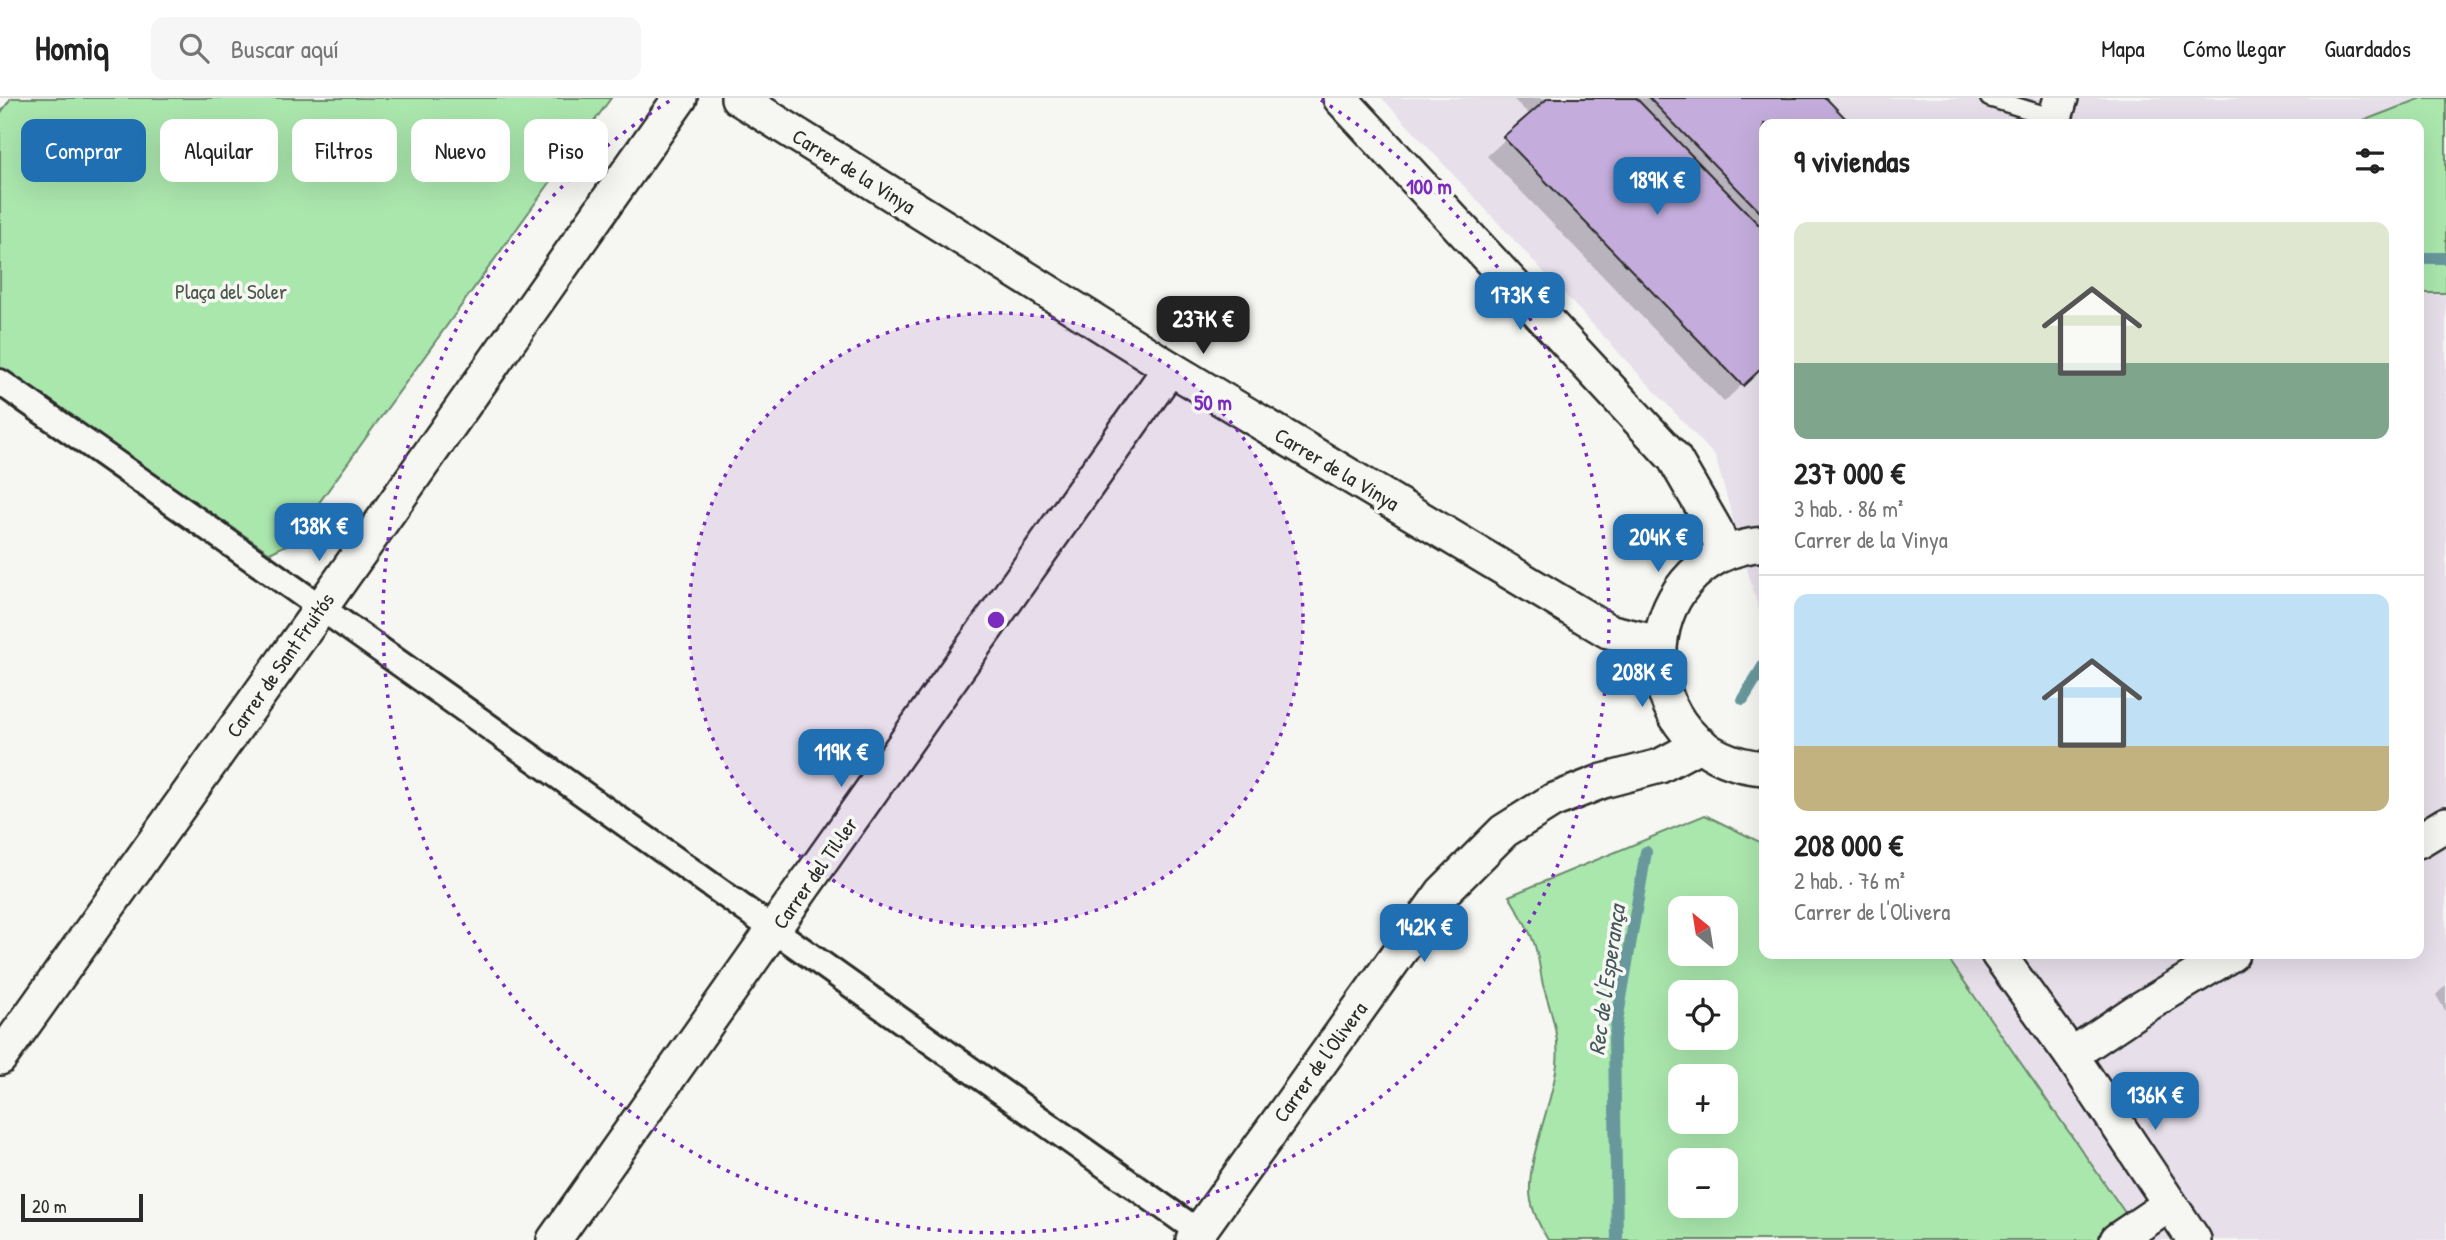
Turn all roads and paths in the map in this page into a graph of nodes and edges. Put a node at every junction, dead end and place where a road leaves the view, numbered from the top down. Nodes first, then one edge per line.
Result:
1 (680, 98) edge
2 (738, 98) edge
3 (1340, 98) edge
4 (1989, 98) edge
5 (2056, 113) edge
6 (1170, 369) junction
7 (0, 382) edge
8 (1759, 545) edge
9 (1724, 553) junction
10 (321, 608) junction
11 (1659, 643) junction
12 (1701, 744) junction
13 (1759, 767) edge
14 (2446, 824) edge
15 (2424, 837) edge
16 (774, 932) junction
17 (2002, 959) edge
18 (2224, 959) edge
19 (2071, 1055) junction
20 (0, 1058) edge
21 (2170, 1204) junction
22 (1196, 1236) edge
23 (554, 1240) edge
24 (2117, 1240) edge
25 (2194, 1240) edge

1 - 10 street, Carrer de Sant Fruitós
2 - 6 street, Carrer de la Vinya
3 - 9 street
4 - 5 lane
6 - 11 street, Carrer de la Vinya
6 - 16 street, Carrer del Til·ler
7 - 10 street
8 - 9 street
9 - 11 street
10 - 16 street
10 - 20 street, Carrer de Sant Fruitós
11 - 12 street
12 - 13 street
12 - 22 street, Carrer de l'Olivera
14 - 15 street
16 - 22 street
16 - 23 street, Carrer del Til·ler
17 - 19 street
18 - 19 street
19 - 21 street
21 - 24 street
21 - 25 street

